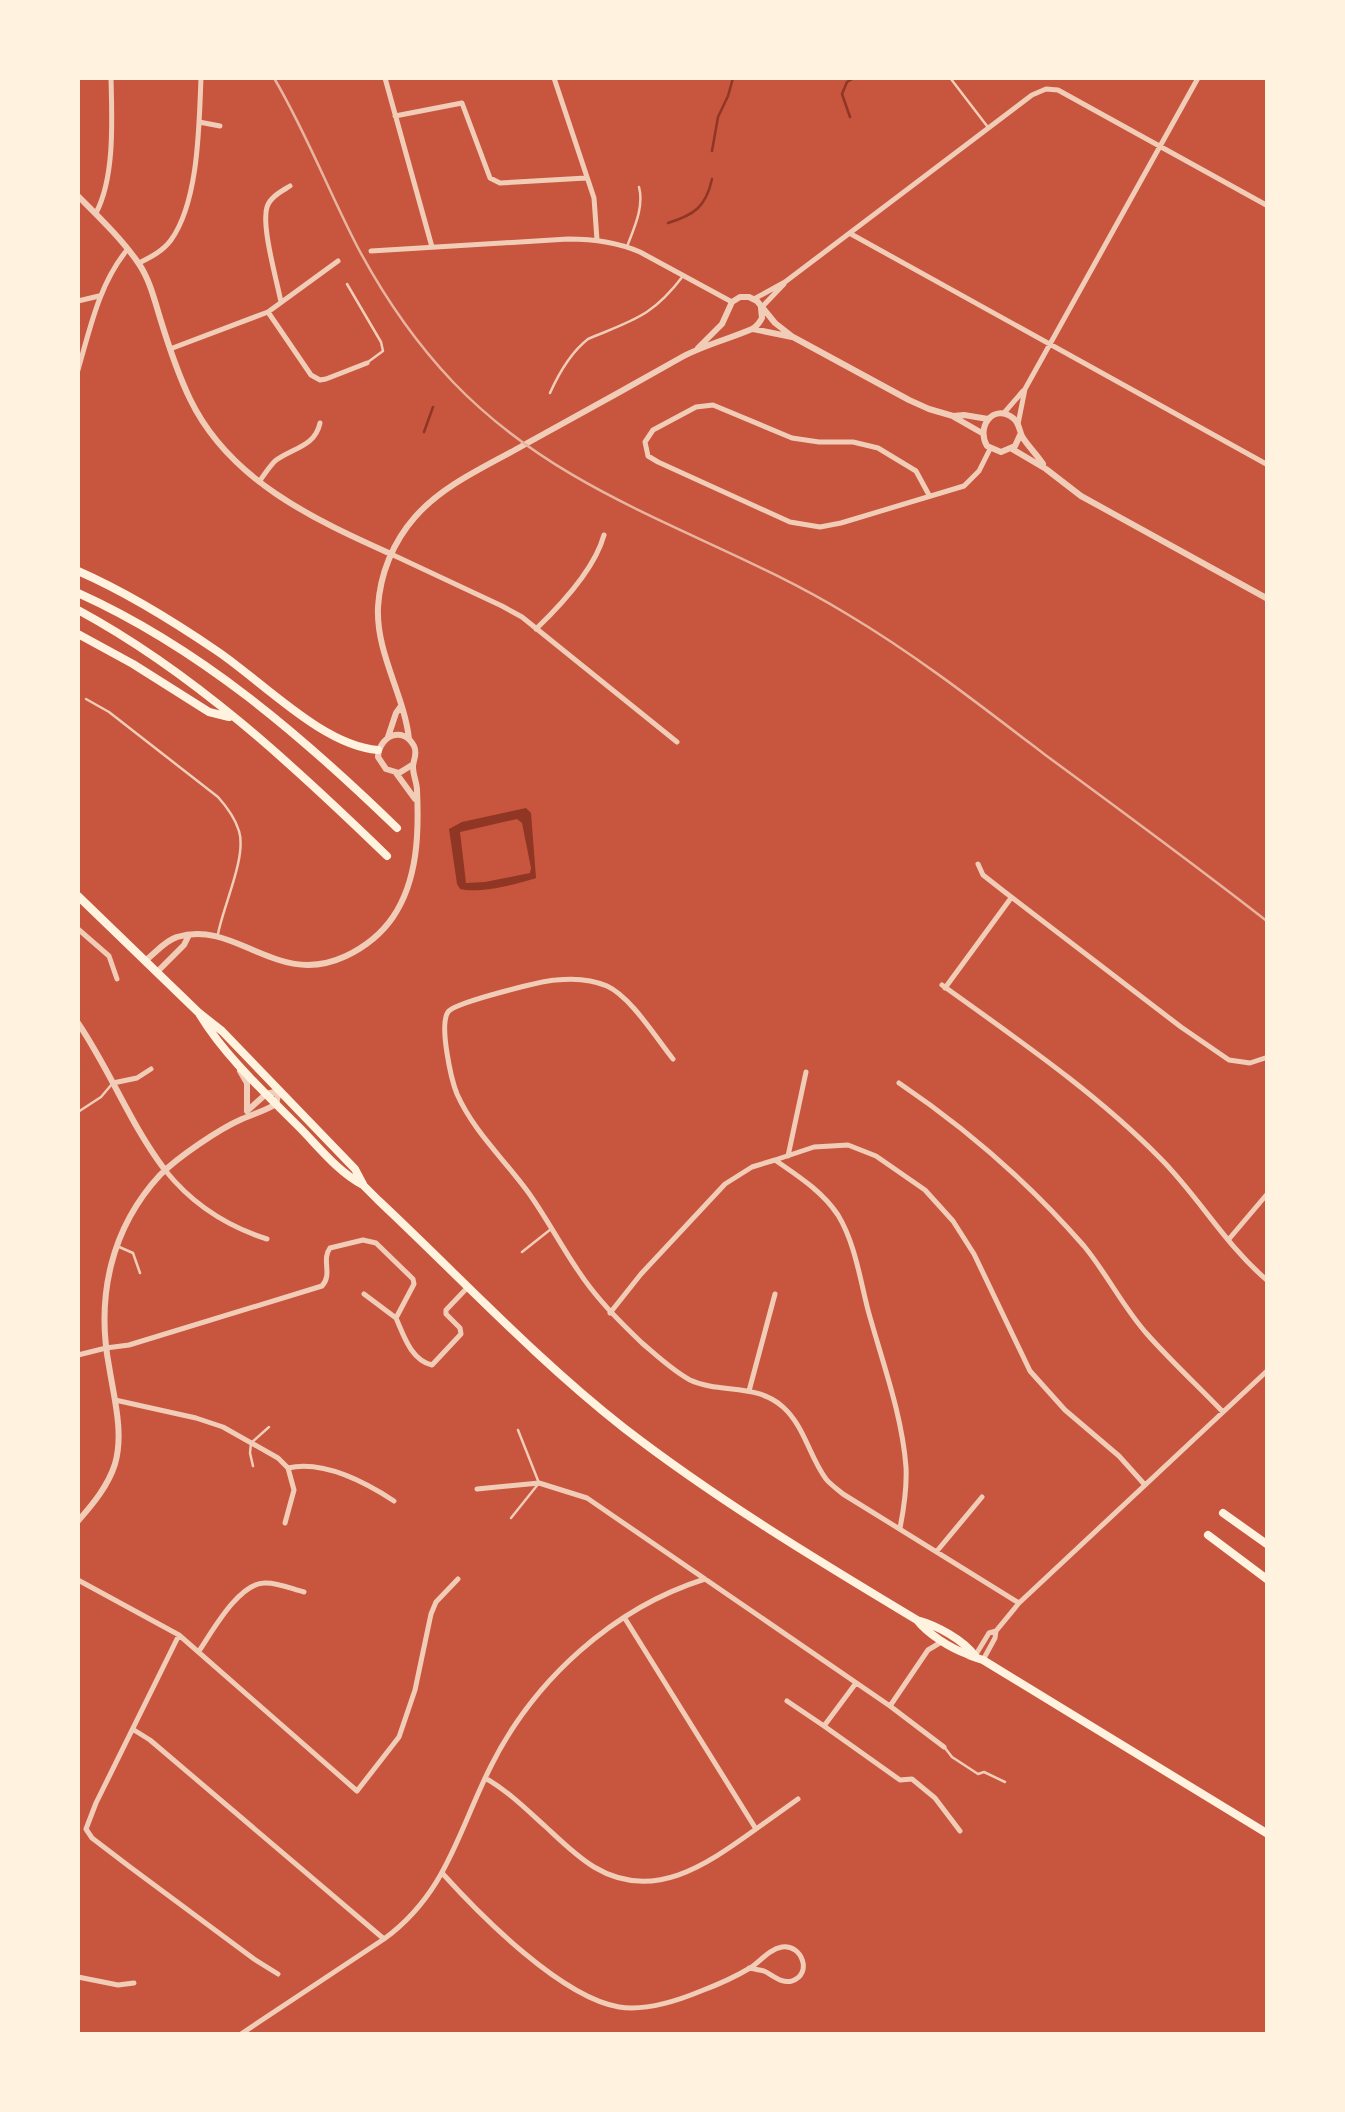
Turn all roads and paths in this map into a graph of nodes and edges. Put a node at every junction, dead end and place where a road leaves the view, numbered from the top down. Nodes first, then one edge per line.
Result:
1 (111, 78) edge
2 (200, 78) edge
3 (385, 78) edge
4 (554, 78) edge
5 (1198, 78) edge
6 (951, 80) edge
7 (396, 116) junction
8 (199, 122) junction
9 (220, 126) dead end
10 (989, 128) junction
11 (1160, 146) junction
12 (586, 178) junction
13 (290, 186) dead end
14 (639, 188) dead end
15 (78, 196) edge
16 (1268, 206) edge
17 (96, 214) junction
18 (852, 234) junction
19 (597, 240) junction
20 (627, 246) junction
21 (432, 247) junction
22 (127, 250) junction
23 (370, 251) dead end
24 (338, 261) dead end
25 (139, 263) junction
26 (684, 275) junction
27 (786, 282) junction
28 (347, 284) dead end
29 (100, 295) junction
30 (754, 299) junction
31 (78, 301) edge
32 (281, 302) junction
33 (732, 302) junction
34 (761, 308) junction
35 (268, 312) junction
36 (728, 314) junction
37 (748, 329) junction
38 (794, 337) junction
39 (1050, 345) junction
40 (170, 349) junction
41 (697, 349) junction
42 (366, 363) joint
43 (78, 370) edge
44 (1025, 389) junction
45 (550, 393) dead end
46 (1003, 414) junction
47 (953, 416) junction
48 (988, 420) junction
49 (320, 423) dead end
50 (1018, 424) junction
51 (982, 433) junction
52 (1020, 435) junction
53 (990, 449) junction
54 (1012, 449) junction
55 (1268, 465) edge
56 (1046, 469) junction
57 (259, 482) junction
58 (930, 495) junction
59 (604, 535) dead end
60 (390, 554) junction
61 (78, 571) edge
62 (79, 593) edge
63 (1268, 599) edge
64 (78, 610) edge
65 (536, 628) junction
66 (78, 634) edge
67 (86, 699) dead end
68 (400, 706) junction
69 (233, 718) junction
70 (388, 737) junction
71 (409, 739) junction
72 (677, 742) dead end
73 (378, 750) junction
74 (412, 765) junction
75 (395, 772) junction
76 (416, 799) junction
77 (397, 828) dead end
78 (387, 856) dead end
79 (978, 864) dead end
80 (78, 896) edge
81 (1011, 898) junction
82 (78, 929) edge
83 (188, 936) junction
84 (218, 936) junction
85 (146, 960) junction
86 (158, 971) junction
87 (118, 980) dead end
88 (198, 1012) junction
89 (78, 1023) edge
90 (1268, 1057) edge
91 (236, 1060) junction
92 (673, 1060) dead end
93 (151, 1068) dead end
94 (806, 1072) dead end
95 (113, 1083) junction
96 (898, 1083) dead end
97 (280, 1092) junction
98 (266, 1094) junction
99 (276, 1104) junction
100 (78, 1112) edge
101 (246, 1114) junction
102 (788, 1156) junction
103 (775, 1160) junction
104 (165, 1170) junction
105 (364, 1186) junction
106 (1268, 1194) edge
107 (552, 1228) junction
108 (266, 1239) dead end
109 (1229, 1239) junction
110 (116, 1246) junction
111 (522, 1252) dead end
112 (140, 1273) dead end
113 (1268, 1281) edge
114 (468, 1287) junction
115 (364, 1294) dead end
116 (774, 1294) dead end
117 (610, 1313) junction
118 (396, 1318) junction
119 (106, 1348) junction
120 (78, 1355) edge
121 (1268, 1370) edge
122 (750, 1391) junction
123 (115, 1400) junction
124 (1223, 1412) junction
125 (269, 1427) dead end
126 (518, 1430) dead end
127 (251, 1443) junction
128 (253, 1466) dead end
129 (288, 1468) junction
130 (539, 1484) junction
131 (1145, 1485) junction
132 (477, 1489) dead end
133 (982, 1497) dead end
134 (394, 1501) dead end
135 (1224, 1513) dead end
136 (511, 1518) dead end
137 (78, 1521) edge
138 (285, 1523) dead end
139 (900, 1528) junction
140 (1208, 1535) dead end
141 (1268, 1545) edge
142 (937, 1551) junction
143 (458, 1579) dead end
144 (704, 1579) junction
145 (78, 1580) edge
146 (1268, 1580) edge
147 (304, 1592) dead end
148 (1018, 1603) junction
149 (624, 1617) junction
150 (917, 1620) junction
151 (930, 1632) junction
152 (179, 1636) junction
153 (943, 1640) junction
154 (928, 1650) junction
155 (199, 1651) junction
156 (979, 1658) junction
157 (856, 1683) junction
158 (787, 1701) dead end
159 (890, 1706) junction
160 (824, 1726) junction
161 (406, 1728) dead end
162 (134, 1730) junction
163 (399, 1736) junction
164 (944, 1747) joint
165 (485, 1778) junction
166 (1005, 1782) dead end
167 (798, 1799) dead end
168 (756, 1829) junction
169 (960, 1830) dead end
170 (1268, 1834) edge
171 (442, 1874) junction
172 (384, 1940) junction
173 (749, 1968) junction
174 (278, 1974) dead end
175 (78, 1977) edge
176 (134, 1983) dead end
177 (242, 2034) edge

1 - 17 street
2 - 8 street
3 - 7 street
4 - 12 street
5 - 11 street
6 - 10 lane
7 - 12 street
7 - 21 street
8 - 9 street
8 - 25 street
10 - 11 street
10 - 18 street
11 - 16 street
11 - 39 street
12 - 19 street
13 - 32 street
14 - 20 lane
15 - 17 street
17 - 22 street
18 - 27 street
18 - 39 street
19 - 20 street
19 - 21 street
20 - 26 street
21 - 23 street
22 - 25 street
22 - 29 street
24 - 32 street
25 - 40 street
26 - 33 street
26 - 45 lane
27 - 30 street
27 - 34 street
28 - 42 lane
29 - 31 street
29 - 43 street
30 - 33 street
30 - 34 street
32 - 35 street
33 - 36 street
34 - 37 street
34 - 38 street
35 - 40 street
35 - 42 street
36 - 37 street
36 - 41 street
37 - 38 street
37 - 41 street
38 - 47 street
39 - 44 street
39 - 55 street
40 - 57 street
41 - 60 street
44 - 46 street
44 - 50 street
46 - 48 street
46 - 50 street
47 - 48 street
47 - 51 street
48 - 51 street
49 - 57 street
50 - 52 street
51 - 53 street
52 - 54 street
52 - 56 street
53 - 54 street
53 - 58 street
54 - 56 street
56 - 63 street
57 - 60 street
58 - 58 street
59 - 65 street
60 - 65 street
60 - 68 street
61 - 73 main road
62 - 77 main road
64 - 69 main road
65 - 72 street
66 - 69 main road
67 - 84 lane
68 - 70 street
68 - 71 street
69 - 78 main road
70 - 71 street
70 - 73 street
71 - 74 street
73 - 75 street
74 - 75 street
74 - 76 street
75 - 76 street
76 - 84 street
79 - 81 street
80 - 85 main road
81 - 90 street
81 - 109 street
82 - 87 street
83 - 84 street
83 - 85 street
83 - 86 street
85 - 86 main road
86 - 88 main road
88 - 91 main road
88 - 97 main road
89 - 95 street
91 - 98 main road
91 - 101 street
92 - 107 street
93 - 95 street
94 - 102 street
95 - 100 lane
95 - 104 street
96 - 124 street
97 - 98 street
97 - 99 street
97 - 105 main road
98 - 99 main road
98 - 101 street
99 - 101 street
99 - 105 main road
101 - 104 street
102 - 103 street
102 - 131 street
103 - 117 street
103 - 139 street
104 - 108 street
104 - 110 street
105 - 114 main road
106 - 109 street
107 - 111 lane
107 - 117 street
109 - 113 street
110 - 112 lane
110 - 119 street
114 - 118 street
114 - 150 main road
115 - 118 street
116 - 122 street
117 - 122 street
118 - 119 street
119 - 120 street
119 - 123 street
121 - 124 street
122 - 139 street
123 - 127 street
123 - 137 street
124 - 131 street
125 - 127 lane
126 - 130 lane
127 - 128 lane
127 - 129 street
129 - 134 street
129 - 138 street
130 - 132 street
130 - 136 lane
130 - 144 street
131 - 148 street
133 - 142 street
135 - 141 main road
139 - 142 street
140 - 146 main road
142 - 148 street
143 - 163 street
144 - 149 street
144 - 157 street
145 - 152 street
147 - 155 street
148 - 156 street
149 - 165 street
149 - 168 street
150 - 151 main road
150 - 156 main road
151 - 153 main road
151 - 154 street
152 - 155 street
152 - 162 street
153 - 154 street
153 - 156 main road
154 - 159 street
155 - 163 street
156 - 170 main road
157 - 159 street
157 - 160 street
158 - 160 street
159 - 164 street
160 - 169 street
161 - 163 street
162 - 172 street
162 - 174 street
164 - 166 lane
165 - 168 street
165 - 171 street
167 - 168 street
171 - 172 street
171 - 173 street
172 - 177 street
173 - 173 street
175 - 176 street

